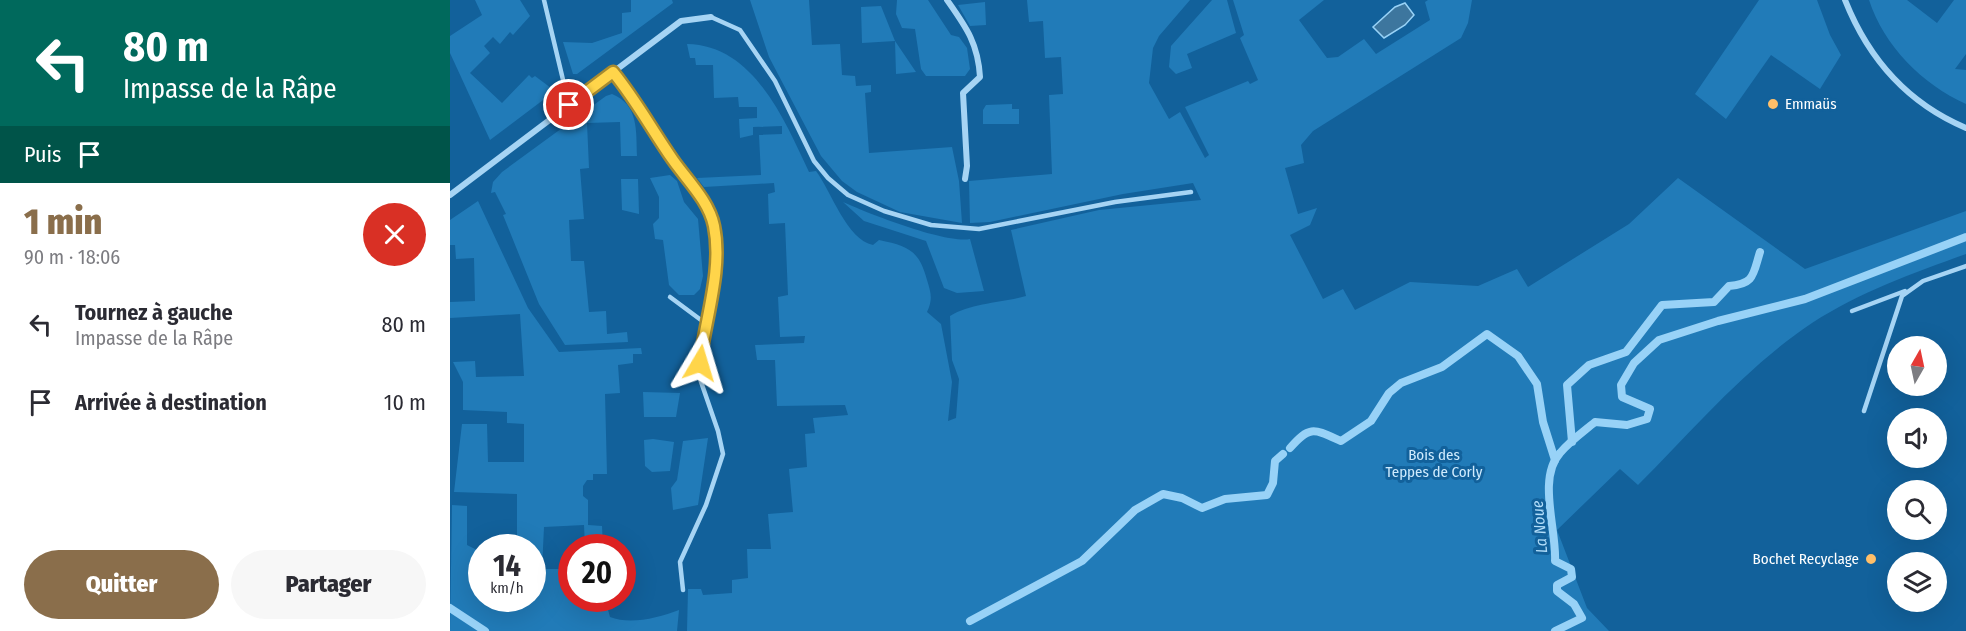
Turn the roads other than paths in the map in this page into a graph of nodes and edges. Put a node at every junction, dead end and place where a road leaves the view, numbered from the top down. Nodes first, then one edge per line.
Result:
1 (544, 0) edge
2 (947, 0) edge
3 (1845, 0) edge
4 (711, 16) joint
5 (613, 72) junction
6 (569, 105) junction
7 (1966, 128) edge
8 (965, 179) dead end
9 (1191, 192) dead end
10 (450, 195) edge
11 (1966, 266) edge
12 (1907, 291) junction
13 (670, 297) dead end
14 (1852, 311) dead end
15 (705, 323) junction
16 (1864, 411) dead end
17 (683, 590) dead end

1 - 6 lane
2 - 8 street
3 - 7 street
4 - 5 street
4 - 9 lane
5 - 6 street
5 - 15 lane
6 - 10 street
11 - 12 lane
12 - 14 lane
12 - 16 lane
13 - 15 lane
15 - 17 lane

